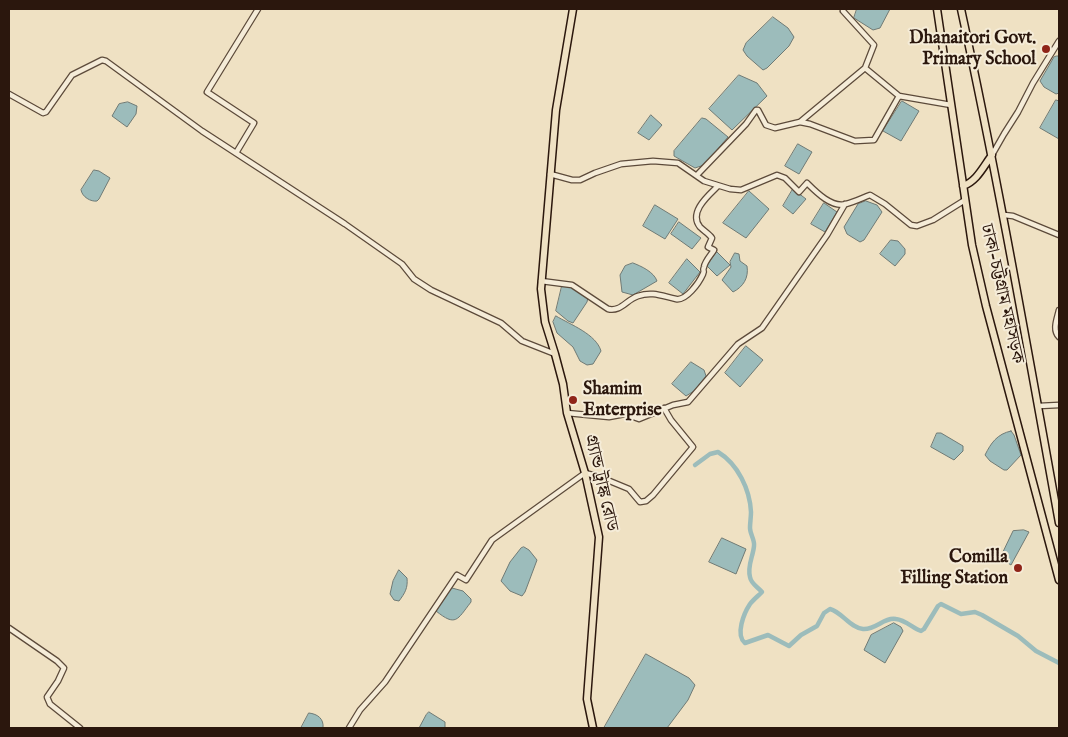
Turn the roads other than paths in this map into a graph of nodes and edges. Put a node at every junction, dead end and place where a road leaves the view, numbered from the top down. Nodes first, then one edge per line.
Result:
1 (258, 9) edge
2 (572, 9) edge
3 (937, 9) edge
4 (961, 9) edge
5 (843, 11) dead end
6 (1059, 41) edge
7 (865, 68) junction
8 (9, 94) edge
9 (899, 96) junction
10 (951, 105) junction
11 (800, 122) junction
12 (236, 153) junction
13 (992, 156) junction
14 (550, 174) junction
15 (696, 175) junction
16 (718, 186) junction
17 (963, 186) junction
18 (965, 200) junction
19 (845, 204) junction
20 (1004, 215) junction
21 (1059, 235) edge
22 (541, 281) junction
23 (1059, 310) edge
24 (1059, 337) edge
25 (556, 354) junction
26 (1059, 404) edge
27 (1039, 406) junction
28 (664, 408) junction
29 (567, 413) junction
30 (585, 473) junction
31 (1059, 523) edge
32 (1059, 580) edge
33 (9, 628) edge
34 (80, 728) edge
35 (348, 728) edge
36 (593, 728) edge

1 - 12 street
2 - 14 highway, গ্র্যান্ড ট্রাঙ্ক রোড
3 - 10 highway, ঢাকা-চট্টগ্রাম মহাসড়ক
4 - 13 highway, ঢাকা-চট্টগ্রাম মহাসড়ক
5 - 7 street
6 - 13 street
7 - 9 street
7 - 11 street
8 - 12 street
9 - 10 street
9 - 11 street
10 - 17 highway, ঢাকা-চট্টগ্রাম মহাসড়ক
11 - 15 street
12 - 25 street
13 - 17 highway
13 - 20 highway, ঢাকা-চট্টগ্রাম মহাসড়ক
14 - 15 street
14 - 22 highway, গ্র্যান্ড ট্রাঙ্ক রোড
15 - 16 street
16 - 19 street
16 - 22 street
17 - 18 highway, ঢাকা-চট্টগ্রাম মহাসড়ক
18 - 19 street
18 - 32 highway, ঢাকা-চট্টগ্রাম মহাসড়ক
19 - 28 street
20 - 21 street
20 - 27 highway, ঢাকা-চট্টগ্রাম মহাসড়ক
22 - 25 highway, গ্র্যান্ড ট্রাঙ্ক রোড
23 - 24 street
25 - 29 highway, গ্র্যান্ড ট্রাঙ্ক রোড
26 - 27 street
27 - 31 highway, ঢাকা-চট্টগ্রাম মহাসড়ক
28 - 29 street
28 - 30 street
29 - 30 highway, গ্র্যান্ড ট্রাঙ্ক রোড
30 - 35 street
30 - 36 highway, গ্র্যান্ড ট্রাঙ্ক রোড
33 - 34 street

